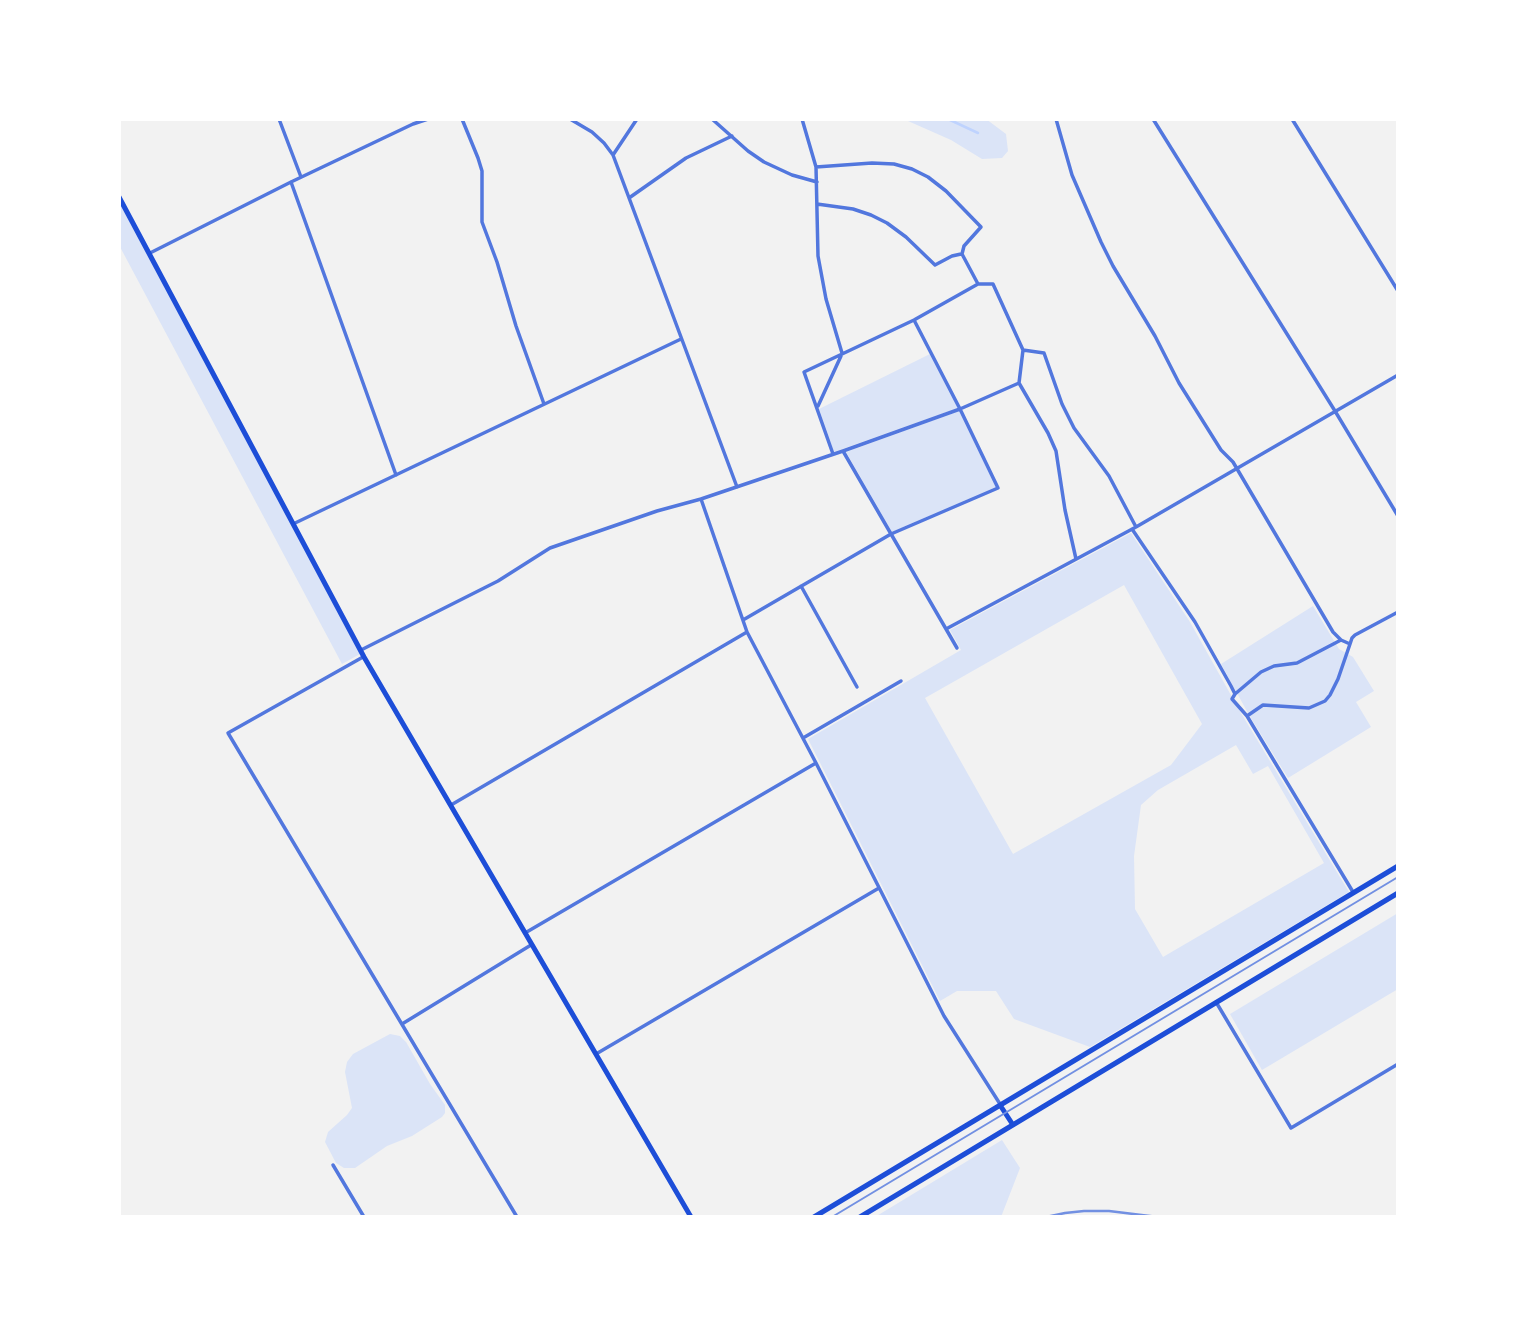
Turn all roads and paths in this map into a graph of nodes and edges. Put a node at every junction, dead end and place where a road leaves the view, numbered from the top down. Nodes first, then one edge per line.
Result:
1 (279, 119) edge
2 (428, 119) edge
3 (462, 119) edge
4 (569, 119) edge
5 (637, 119) edge
6 (712, 119) edge
7 (802, 119) edge
8 (1056, 119) edge
9 (1153, 119) edge
10 (1292, 119) edge
11 (412, 122) edge
12 (732, 136) junction
13 (613, 155) junction
14 (816, 167) junction
15 (301, 177) junction
16 (290, 182) junction
17 (817, 182) junction
18 (119, 197) edge
19 (629, 198) junction
20 (817, 204) junction
21 (149, 254) junction
22 (962, 254) junction
23 (978, 284) junction
24 (1398, 290) edge
25 (914, 320) junction
26 (681, 339) junction
27 (1023, 350) junction
28 (842, 354) junction
29 (1398, 375) edge
30 (1019, 383) junction
31 (544, 404) junction
32 (817, 408) junction
33 (960, 409) junction
34 (1335, 411) junction
35 (843, 451) junction
36 (833, 454) junction
37 (1237, 469) junction
38 (396, 475) junction
39 (737, 487) junction
40 (701, 499) junction
41 (1398, 516) edge
42 (293, 523) junction
43 (1134, 528) junction
44 (891, 534) junction
45 (1076, 559) junction
46 (801, 586) junction
47 (1398, 612) edge
48 (743, 620) junction
49 (946, 629) junction
50 (747, 632) junction
51 (1341, 640) junction
52 (1350, 644) junction
53 (957, 648) dead end
54 (363, 654) junction
55 (901, 681) dead end
56 (857, 687) dead end
57 (1235, 694) junction
58 (1247, 716) junction
59 (803, 738) junction
60 (816, 763) junction
61 (451, 805) junction
62 (1398, 866) edge
63 (879, 888) junction
64 (1353, 893) junction
65 (1398, 893) edge
66 (525, 933) junction
67 (532, 944) junction
68 (1216, 1002) junction
69 (402, 1024) junction
70 (596, 1054) junction
71 (1398, 1064) edge
72 (1000, 1105) junction
73 (1013, 1125) junction
74 (333, 1165) dead end
75 (364, 1217) edge
76 (517, 1217) edge
77 (691, 1217) edge
78 (814, 1217) edge
79 (860, 1217) edge

1 - 15 street
2 - 11 street
3 - 31 street
4 - 13 street
5 - 13 street
6 - 12 street
7 - 14 street
8 - 37 street
9 - 34 street
10 - 24 street
11 - 15 street
12 - 17 street
12 - 19 street
13 - 19 street
14 - 17 street
14 - 22 street
15 - 16 street
16 - 21 street
16 - 38 street
17 - 20 street
18 - 21 main road
19 - 26 street
20 - 22 street
20 - 28 street
21 - 42 main road
22 - 23 street
23 - 25 street
23 - 27 street
25 - 28 street
25 - 33 street
26 - 31 street
26 - 39 street
27 - 30 street
27 - 43 street
28 - 32 street
28 - 32 street
29 - 34 street
30 - 33 street
30 - 45 street
31 - 38 street
32 - 36 street
33 - 35 street
33 - 44 street
34 - 37 street
34 - 41 street
35 - 36 street
35 - 44 street
36 - 39 street
37 - 43 street
37 - 51 street
38 - 42 street
39 - 40 street
40 - 48 street
40 - 54 street
42 - 54 main road
43 - 45 street
43 - 57 street
44 - 46 street
44 - 49 street
45 - 49 street
46 - 48 street
46 - 56 street
47 - 52 street
48 - 50 street
49 - 53 street
50 - 59 street
50 - 61 street
51 - 52 street
51 - 57 street
52 - 58 street
54 - 61 main road
54 - 69 street
55 - 59 street
57 - 58 street
58 - 64 street
59 - 60 street
60 - 63 street
60 - 66 street
61 - 66 main road
62 - 64 main road
63 - 70 street
63 - 72 street
64 - 72 main road
65 - 68 main road
66 - 67 main road
67 - 69 street
67 - 70 main road
68 - 71 street
68 - 73 main road
69 - 76 street
70 - 77 main road
72 - 73 main road
72 - 78 main road
73 - 79 main road
74 - 75 street

